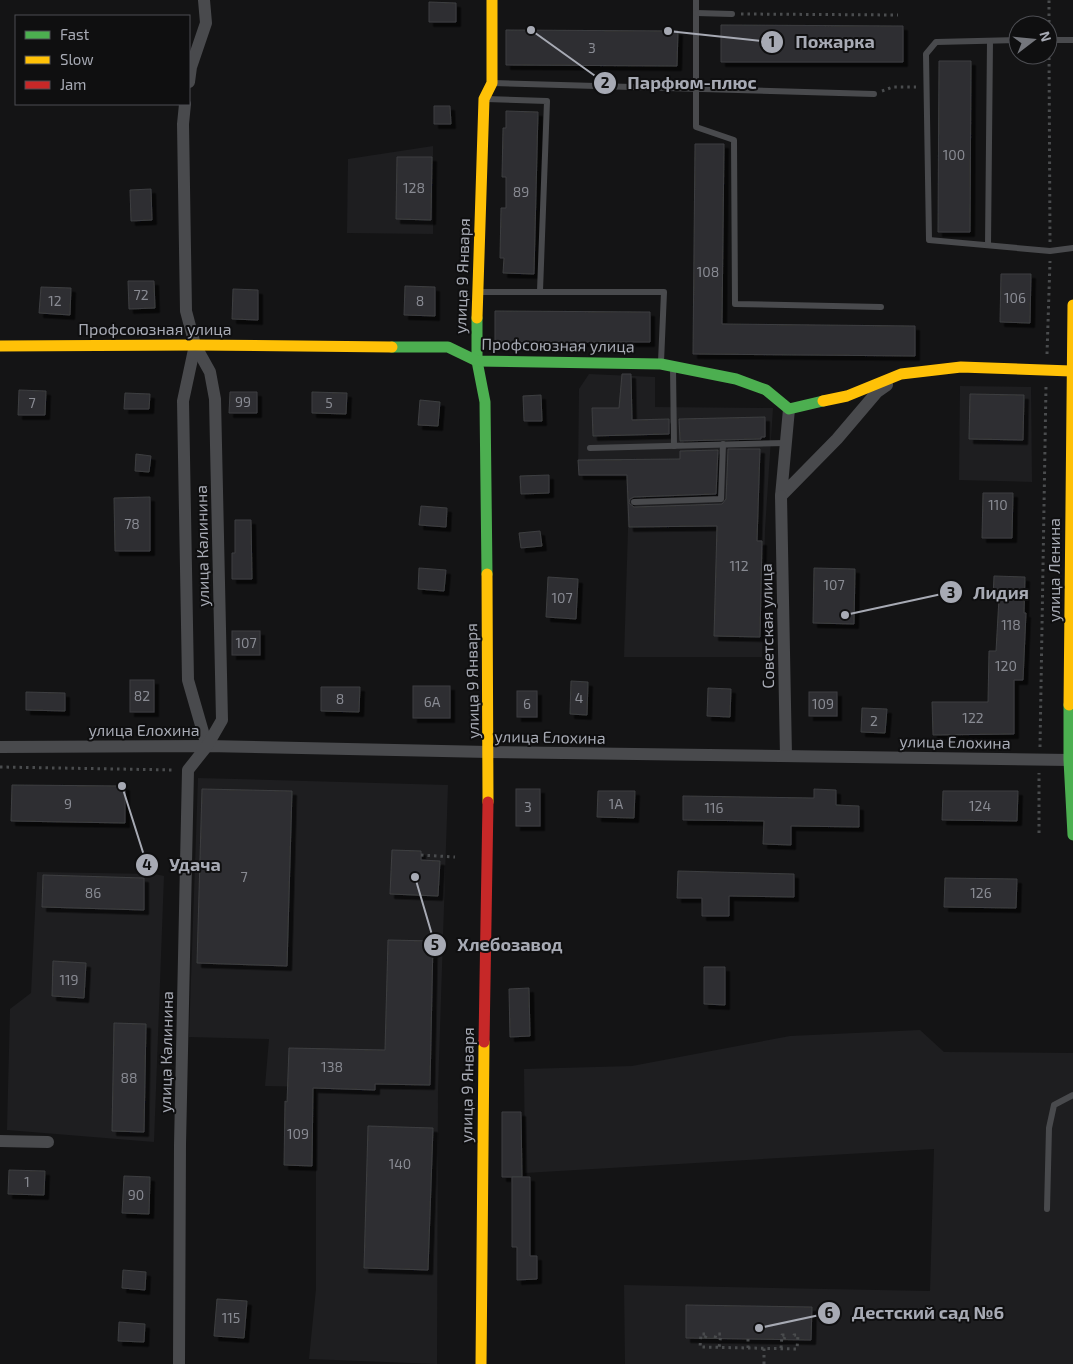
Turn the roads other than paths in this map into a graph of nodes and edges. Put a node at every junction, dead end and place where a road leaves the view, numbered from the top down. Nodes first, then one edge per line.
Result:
1 (204, 0) edge
2 (492, 0) edge
3 (696, 0) edge
4 (696, 13) junction
5 (732, 14) road end
6 (1008, 40) edge
7 (1058, 40) edge
8 (1073, 40) edge
9 (990, 41) junction
10 (190, 74) edge
11 (492, 83) junction
12 (696, 90) junction
13 (874, 94) dead end
14 (484, 98) junction
15 (186, 105) edge
16 (988, 245) junction
17 (1073, 248) edge
18 (540, 291) junction
19 (478, 292) junction
20 (1073, 305) edge
21 (881, 307) dead end
22 (195, 345) junction
23 (0, 346) edge
24 (477, 361) junction
25 (661, 364) junction
26 (673, 366) junction
27 (1071, 371) junction
28 (901, 374) junction
29 (789, 409) junction
30 (786, 443) junction
31 (723, 444) junction
32 (674, 446) junction
33 (590, 448) dead end
34 (781, 496) junction
35 (634, 502) dead end
36 (207, 746) junction
37 (0, 747) edge
38 (489, 752) junction
39 (786, 756) junction
40 (1069, 760) junction
41 (1073, 835) edge
42 (1073, 1095) edge
43 (0, 1140) edge
44 (48, 1142) dead end
45 (1047, 1208) dead end
46 (179, 1364) edge
47 (481, 1364) edge

1 - 10 street
2 - 11 street, улица 9 Января
3 - 4 lane
4 - 5 lane
4 - 12 lane
6 - 9 lane
7 - 8 lane
9 - 16 lane
9 - 16 lane
11 - 12 lane
11 - 14 street, улица 9 Января
12 - 13 lane
12 - 21 lane
14 - 18 lane
14 - 19 street, улица 9 Января
15 - 22 street, улица Калинина
16 - 17 lane
18 - 19 lane
18 - 25 lane
19 - 24 street, улица 9 Января
20 - 27 street, улица Ленина
22 - 23 street, Профсоюзная улица
22 - 24 street, Профсоюзная улица
22 - 36 street, улица Калинина
22 - 36 street, улица Калинина
24 - 25 street, Профсоюзная улица
24 - 38 street, улица 9 Января
25 - 26 street, Профсоюзная улица
26 - 29 street, Профсоюзная улица
26 - 32 lane
27 - 28 street
27 - 40 street, улица Ленина
28 - 29 street
28 - 34 street
29 - 30 street, Советская улица
30 - 31 lane
30 - 34 street, Советская улица
31 - 32 lane
31 - 35 lane
32 - 33 lane
34 - 39 street, Советская улица
36 - 37 street, улица Елохина
36 - 38 street, улица Елохина
36 - 46 street, улица Калинина
38 - 39 street, улица Елохина
38 - 47 street, улица 9 Января
39 - 40 street, улица Елохина
40 - 41 street, улица Ленина
42 - 45 lane
43 - 44 street

